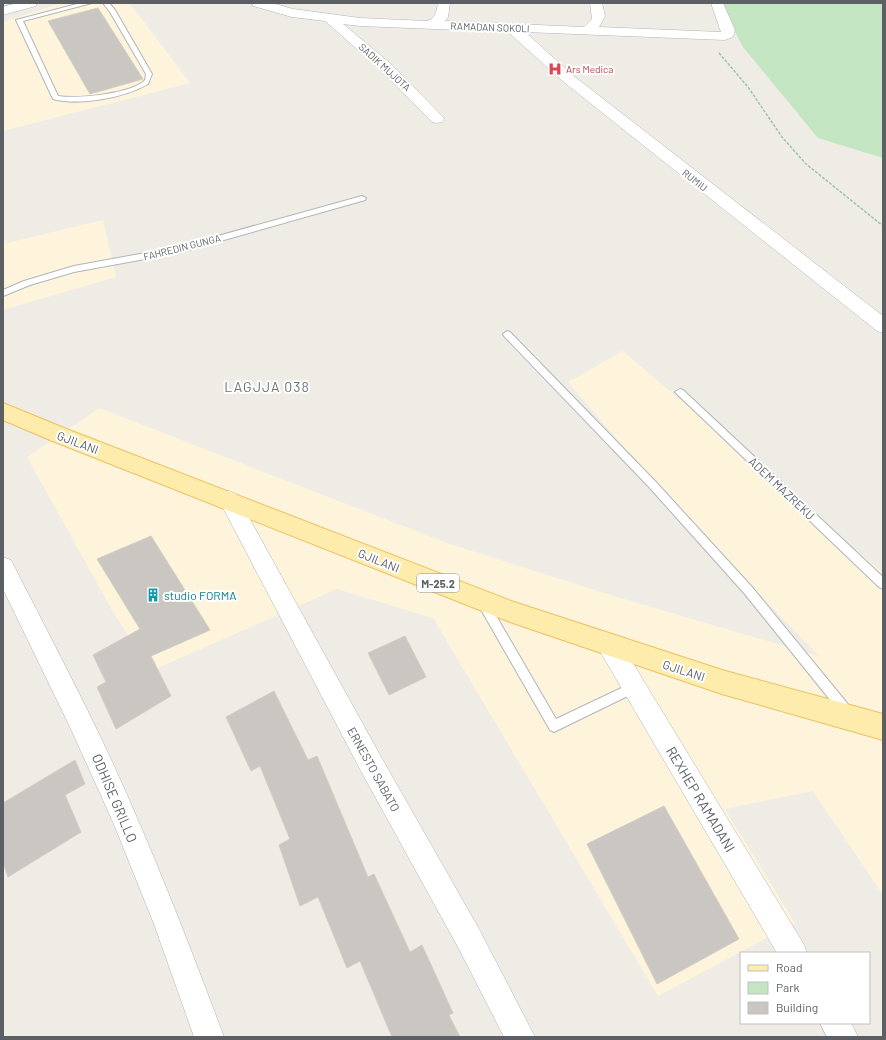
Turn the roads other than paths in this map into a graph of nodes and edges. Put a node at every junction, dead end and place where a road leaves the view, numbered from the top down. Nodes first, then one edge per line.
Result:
1 (31, 3) edge
2 (89, 3) edge
3 (106, 3) edge
4 (258, 3) edge
5 (444, 3) edge
6 (596, 3) edge
7 (717, 3) edge
8 (307, 9) edge
9 (3, 12) edge
10 (330, 19) junction
11 (430, 24) junction
12 (512, 28) junction
13 (588, 30) junction
14 (437, 119) dead end
15 (362, 198) dead end
16 (3, 293) edge
17 (883, 326) edge
18 (507, 334) dead end
19 (680, 392) dead end
20 (3, 411) edge
21 (229, 500) junction
22 (3, 567) edge
23 (883, 584) edge
24 (481, 599) junction
25 (609, 645) junction
26 (634, 687) junction
27 (853, 720) junction
28 (883, 727) edge
29 (792, 952) edge
30 (836, 1024) edge
31 (208, 1037) edge
32 (520, 1037) edge
33 (843, 1037) edge

1 - 9 street
2 - 3 lane
4 - 8 street, RAMADAN SOKOLI
5 - 11 street
6 - 13 street
7 - 13 street, RAMADAN SOKOLI
8 - 10 street, RAMADAN SOKOLI
10 - 11 street, RAMADAN SOKOLI
10 - 14 street, SADIK MUJOTA
11 - 12 street, RAMADAN SOKOLI
12 - 13 street, RAMADAN SOKOLI
12 - 17 street, RUMIU
15 - 16 lane, FAHREDIN GUNGA
18 - 27 lane
19 - 23 lane, ADEM MAZREKU
20 - 21 main road, GJILANI / M-25.2
21 - 24 main road, GJILANI / M-25.2
21 - 32 street, ERNESTO SABATO
22 - 31 street, ODHISE GRILLO
24 - 25 main road, GJILANI / M-25.2
24 - 26 lane
25 - 26 street, REXHEP RAMADANI
25 - 27 main road, GJILANI / M-25.2
26 - 29 street, REXHEP RAMADANI
27 - 28 main road, GJILANI / M-25.2
30 - 33 street

